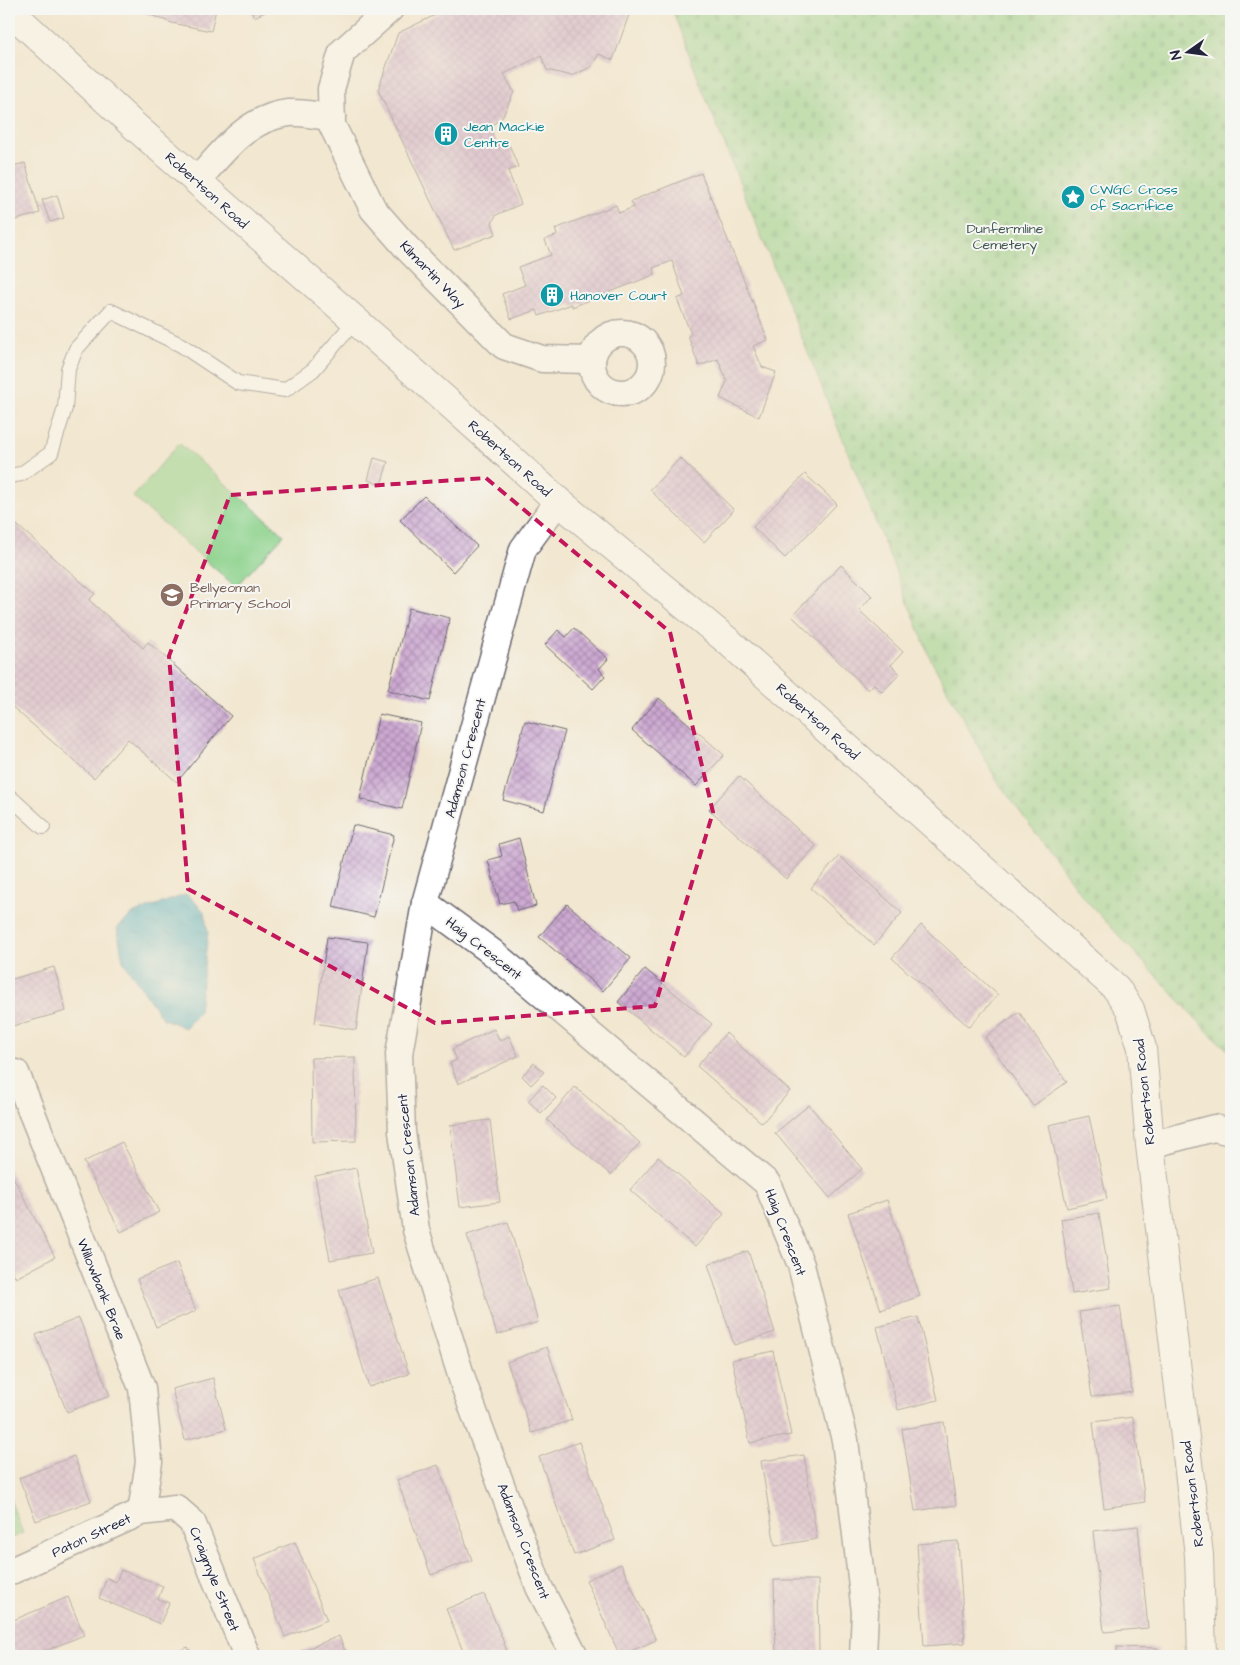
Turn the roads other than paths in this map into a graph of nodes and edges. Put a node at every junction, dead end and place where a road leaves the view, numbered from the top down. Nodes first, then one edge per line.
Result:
1 (390, 9) edge
2 (9, 10) edge
3 (332, 117) junction
4 (197, 181) junction
5 (355, 321) junction
6 (592, 360) dead end
7 (9, 476) edge
8 (558, 501) junction
9 (9, 796) edge
10 (43, 828) dead end
11 (425, 903) junction
12 (16, 1073) dead end
13 (1231, 1132) edge
14 (1150, 1145) junction
15 (176, 1508) joint
16 (141, 1512) junction
17 (9, 1572) edge
18 (247, 1656) edge
19 (575, 1656) edge
20 (863, 1656) edge
21 (1202, 1656) edge

1 - 3 street, Kilmartin Way
2 - 4 street, Robertson Road
3 - 4 street
3 - 6 street, Kilmartin Way
4 - 5 street, Robertson Road
5 - 7 lane
5 - 8 street, Robertson Road
8 - 11 street, Adamson Crescent
8 - 14 street, Robertson Road
9 - 10 lane
11 - 19 street, Adamson Crescent
11 - 20 street, Haig Crescent
12 - 16 street, Willowbank Brae
13 - 14 street
14 - 21 street, Robertson Road
15 - 16 street, Paton Street
15 - 18 street, Craigmyle Street
16 - 17 street, Paton Street

